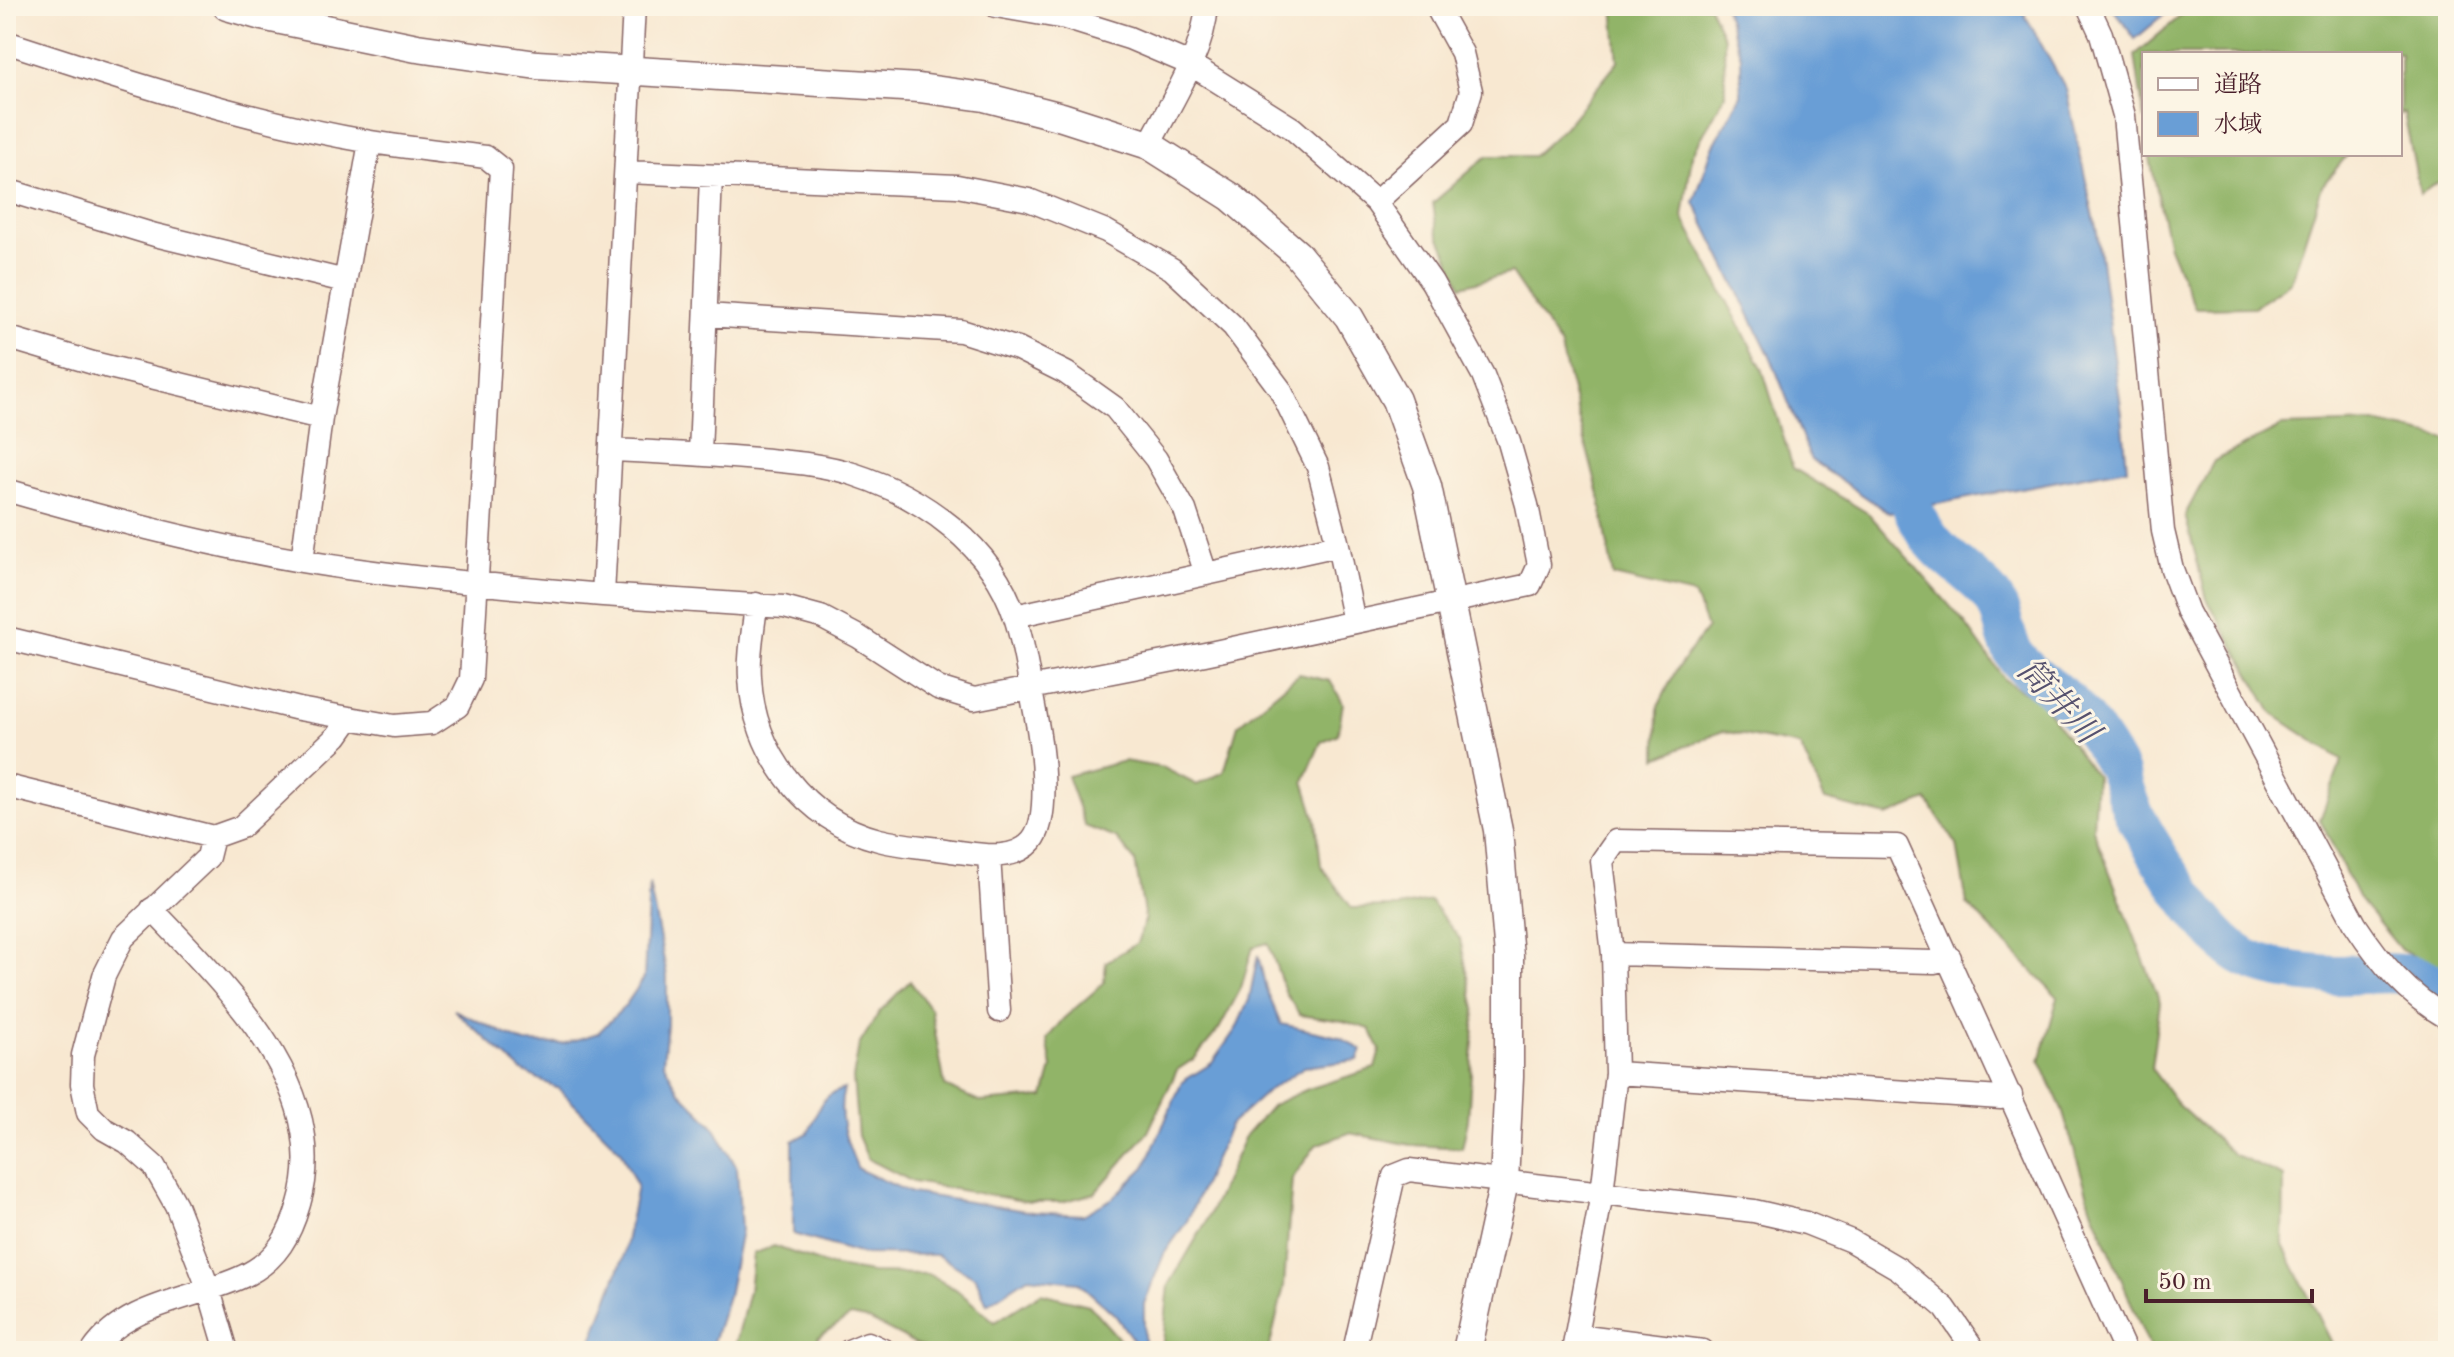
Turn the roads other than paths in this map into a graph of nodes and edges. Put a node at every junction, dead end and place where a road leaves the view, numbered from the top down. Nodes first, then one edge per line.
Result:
1 (227, 6) edge
2 (634, 6) edge
3 (996, 6) edge
4 (1207, 6) edge
5 (1436, 6) edge
6 (2088, 6) edge
7 (6, 42) edge
8 (1190, 64) junction
9 (629, 73) junction
10 (370, 142) junction
11 (1149, 145) junction
12 (626, 172) junction
13 (711, 176) junction
14 (6, 190) edge
15 (1376, 202) junction
16 (345, 281) junction
17 (706, 315) junction
18 (6, 337) edge
19 (321, 418) junction
20 (613, 450) junction
21 (700, 454) junction
22 (6, 490) edge
23 (1338, 545) junction
24 (302, 561) junction
25 (1206, 574) junction
26 (477, 583) junction
27 (603, 595) junction
28 (1452, 602) junction
29 (756, 604) junction
30 (1015, 616) junction
31 (1354, 622) junction
32 (6, 638) edge
33 (1031, 690) junction
34 (349, 719) junction
35 (6, 786) edge
36 (213, 837) junction
37 (989, 856) junction
38 (152, 909) junction
39 (1613, 954) junction
40 (1950, 958) junction
41 (999, 1011) dead end
42 (2448, 1018) edge
43 (1616, 1073) junction
44 (2011, 1095) junction
45 (1504, 1182) junction
46 (1602, 1193) junction
47 (209, 1290) junction
48 (1575, 1343) edge
49 (93, 1351) edge
50 (227, 1351) edge
51 (849, 1351) edge
52 (885, 1351) edge
53 (1354, 1351) edge
54 (1467, 1351) edge
55 (1703, 1351) edge
56 (1975, 1351) edge
57 (2125, 1351) edge

1 - 9 street
2 - 9 street
3 - 8 street
4 - 8 street
5 - 15 street
6 - 42 street
7 - 10 street
8 - 11 street
8 - 15 street
9 - 11 street
9 - 12 street
10 - 16 street
10 - 26 street
11 - 28 street
12 - 13 street
12 - 20 street
13 - 17 street
13 - 23 street
14 - 16 street
15 - 28 street
16 - 19 street
17 - 21 street
17 - 25 street
18 - 19 street
19 - 24 street
20 - 21 street
20 - 27 street
21 - 30 street
22 - 24 street
23 - 25 street
23 - 31 street
24 - 26 street
25 - 30 street
26 - 27 street
26 - 34 street
27 - 29 street
28 - 31 street
28 - 45 street
29 - 33 street
29 - 37 street
30 - 33 street
31 - 33 street
32 - 34 street
33 - 37 street
34 - 36 street
35 - 36 street
36 - 38 street
37 - 41 street
38 - 47 street
38 - 47 street
39 - 40 street
39 - 40 street
39 - 43 street
40 - 44 street
43 - 44 street
43 - 46 street
44 - 57 street
45 - 46 street
45 - 53 street
45 - 54 street
46 - 48 street
46 - 56 street
47 - 49 street
47 - 50 street
48 - 55 street
51 - 52 street

